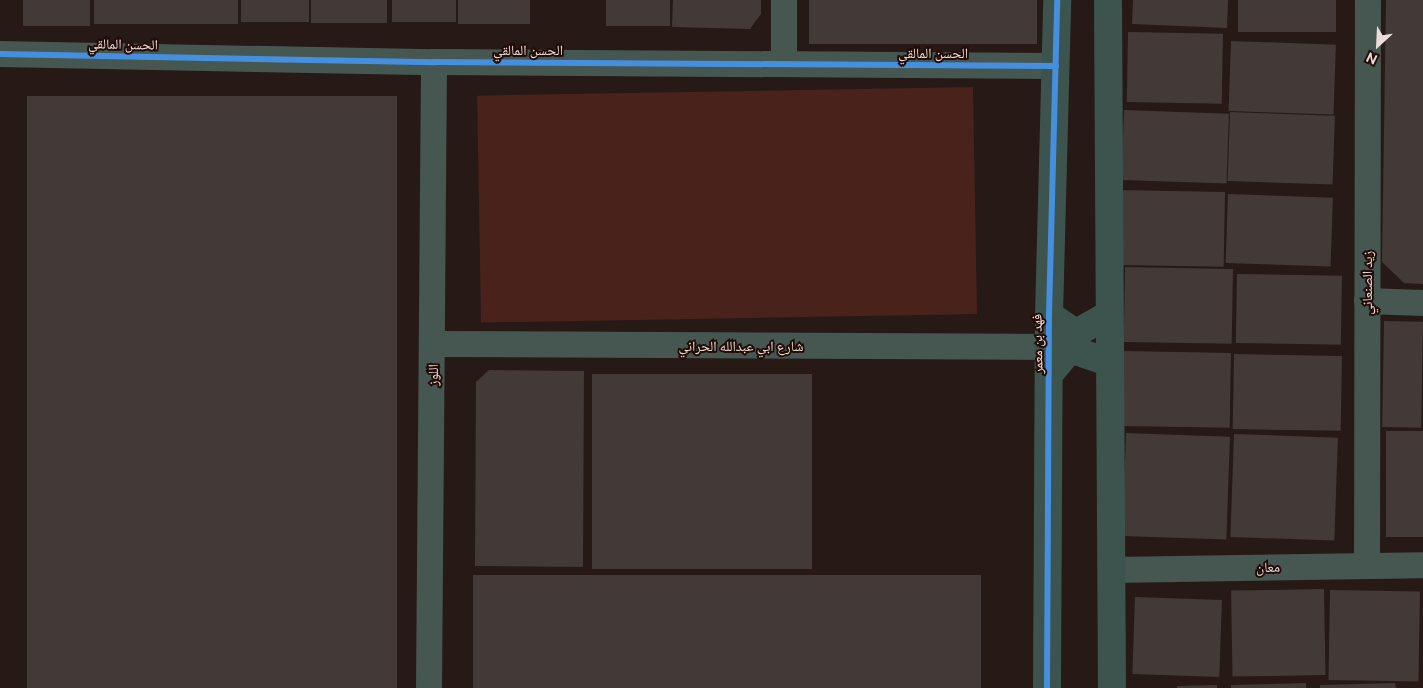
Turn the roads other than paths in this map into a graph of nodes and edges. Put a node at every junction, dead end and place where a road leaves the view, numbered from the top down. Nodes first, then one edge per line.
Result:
1 (784, 0) edge
2 (1058, 0) edge
3 (1108, 0) edge
4 (1368, 0) edge
5 (0, 54) edge
6 (434, 62) junction
7 (784, 64) junction
8 (1056, 66) junction
9 (1367, 301) junction
10 (1423, 303) edge
11 (1049, 315) junction
12 (1108, 315) junction
13 (434, 344) junction
14 (1050, 360) junction
15 (1108, 362) junction
16 (1368, 565) junction
17 (1423, 565) edge
18 (1113, 570) junction
19 (429, 688) edge
20 (1047, 688) edge
21 (1112, 688) edge

1 - 7 street
2 - 8 street, فهد بن معمر
3 - 12 street
4 - 9 street, زيد الصنعاني
5 - 6 street, الحسن المالقي
6 - 7 street, الحسن المالقي
6 - 13 street, اللوز
7 - 8 street, الحسن المالقي
8 - 11 street, فهد بن معمر
9 - 10 street
9 - 16 street, زيد الصنعاني
11 - 12 street
11 - 14 street, فهد بن معمر
12 - 15 street
13 - 14 street, شارع ابي عبدالله الحراني
13 - 19 street, اللوز
14 - 15 street
14 - 20 street, فهد بن معمر
15 - 18 street
16 - 17 street, معان
16 - 18 street, معان
18 - 21 street

